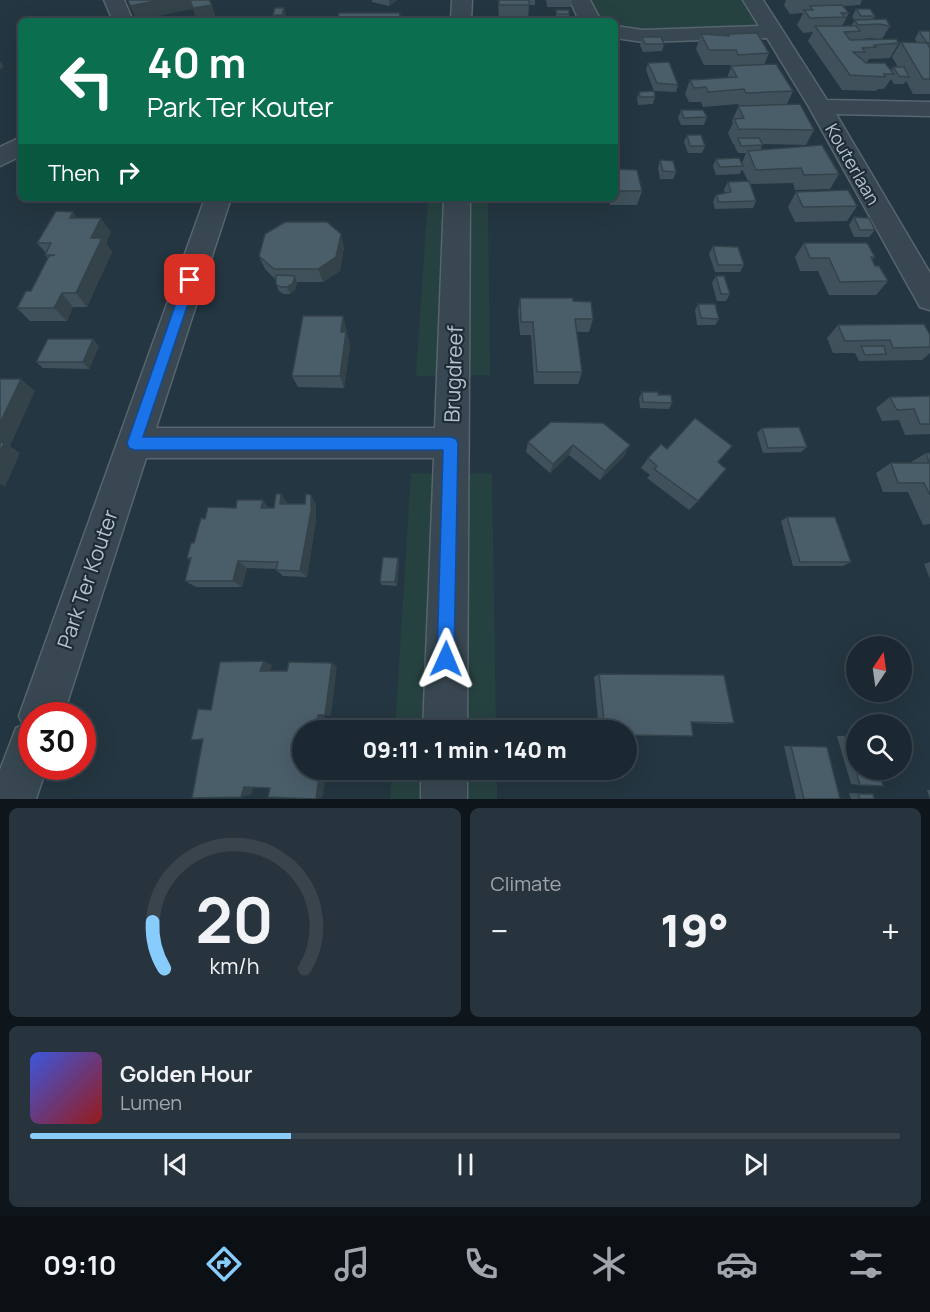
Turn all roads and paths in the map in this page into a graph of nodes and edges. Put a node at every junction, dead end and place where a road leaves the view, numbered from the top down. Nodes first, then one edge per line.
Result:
1 (114, 0) edge
2 (462, 0) edge
3 (580, 0) edge
4 (753, 0) edge
5 (122, 18) edge
6 (461, 18) edge
7 (587, 18) edge
8 (618, 32) edge
9 (773, 32) junction
10 (820, 107) junction
11 (930, 109) edge
12 (18, 147) edge
13 (0, 158) edge
14 (217, 201) edge
15 (457, 201) edge
16 (930, 299) edge
17 (134, 443) junction
18 (451, 443) junction
19 (46, 702) edge
20 (445, 720) edge
21 (20, 780) edge
22 (444, 780) edge
23 (13, 799) edge
24 (444, 799) edge

1 - 5 street
2 - 6 street
3 - 7 street
4 - 9 street, Kouterlaan
8 - 9 street
9 - 10 street, Kouterlaan
10 - 11 street
10 - 16 street, Kouterlaan
12 - 13 street
14 - 17 street, Park Ter Kouter
15 - 18 street, Brugdreef
17 - 18 street
17 - 19 street, Park Ter Kouter
18 - 20 street, Brugdreef
21 - 23 street
22 - 24 street

